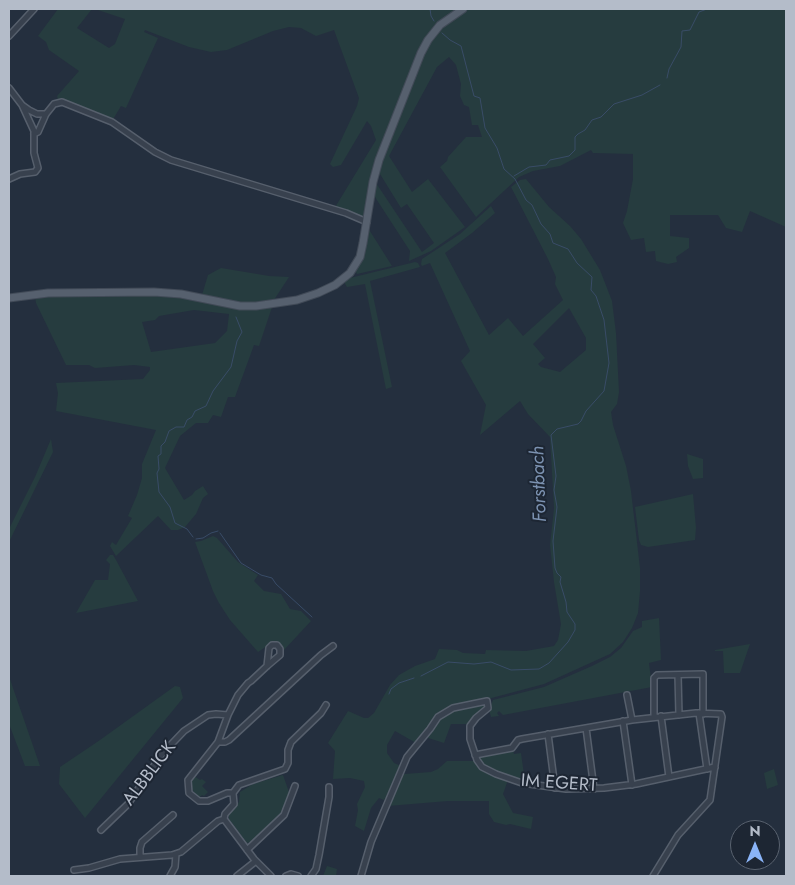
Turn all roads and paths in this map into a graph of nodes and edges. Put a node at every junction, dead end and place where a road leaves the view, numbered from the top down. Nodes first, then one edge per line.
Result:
1 (34, 9) edge
2 (463, 9) edge
3 (9, 36) edge
4 (9, 88) edge
5 (22, 104) junction
6 (46, 114) junction
7 (34, 134) junction
8 (9, 179) edge
9 (367, 222) junction
10 (9, 298) edge
11 (333, 646) dead end
12 (267, 666) dead end
13 (678, 675) junction
14 (627, 694) dead end
15 (326, 705) dead end
16 (701, 714) junction
17 (679, 715) junction
18 (228, 716) junction
19 (661, 716) junction
20 (654, 717) junction
21 (632, 720) junction
22 (623, 721) junction
23 (586, 728) junction
24 (548, 734) junction
25 (218, 742) junction
26 (475, 755) junction
27 (716, 768) junction
28 (707, 769) junction
29 (669, 777) junction
30 (632, 784) junction
31 (295, 786) dead end
32 (329, 787) dead end
33 (555, 788) junction
34 (594, 789) junction
35 (233, 793) junction
36 (173, 815) dead end
37 (224, 819) junction
38 (101, 830) dead end
39 (247, 850) junction
40 (176, 854) junction
41 (140, 857) junction
42 (256, 861) junction
43 (74, 870) dead end
44 (170, 876) edge
45 (237, 876) edge
46 (271, 876) edge
47 (286, 876) edge
48 (298, 876) edge
49 (311, 876) edge
50 (361, 876) edge
51 (652, 876) edge

1 - 3 street
2 - 9 main road
4 - 5 street
5 - 6 street
5 - 7 street
6 - 7 street
6 - 9 street
7 - 8 street
9 - 10 main road
11 - 25 street
12 - 18 street
13 - 16 street
13 - 17 street
13 - 20 street
14 - 21 street
15 - 35 street
16 - 17 street
16 - 27 street
16 - 28 street
17 - 19 street
18 - 25 street
18 - 38 street, ALBBLICK
19 - 20 street
19 - 29 street
20 - 21 street
21 - 22 street
22 - 23 street
22 - 30 street
23 - 24 street
23 - 34 street
24 - 26 street
24 - 33 street
25 - 35 street
26 - 33 street, IM EGERT
26 - 50 street
27 - 28 street, IM EGERT
27 - 51 street
28 - 29 street, IM EGERT
29 - 30 street, IM EGERT
30 - 34 street, IM EGERT
31 - 39 street
32 - 49 street
33 - 34 street, IM EGERT
35 - 37 street
36 - 41 street
37 - 39 street
37 - 40 street
39 - 42 street
40 - 41 street
40 - 44 street
41 - 43 street
42 - 45 street
42 - 46 street
47 - 48 street

